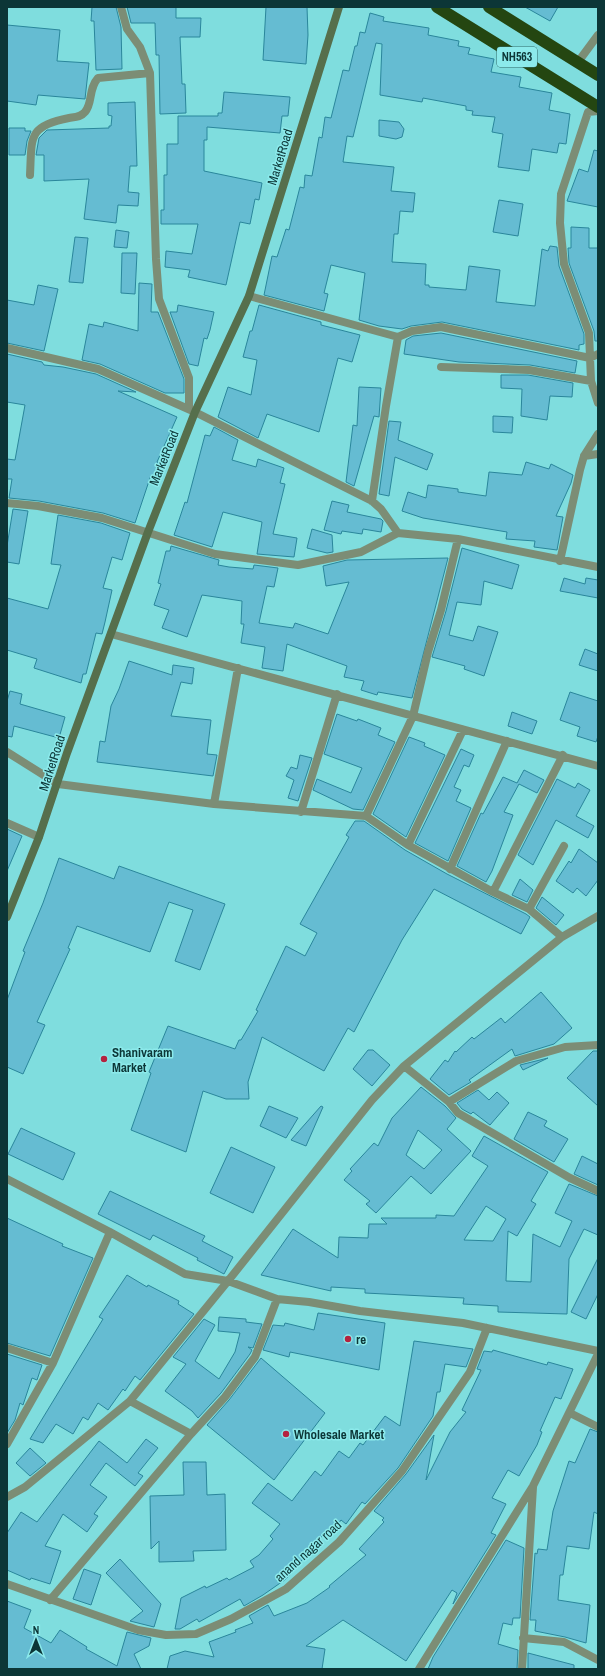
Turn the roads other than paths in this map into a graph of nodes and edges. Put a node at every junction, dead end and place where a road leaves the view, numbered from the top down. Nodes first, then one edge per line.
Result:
1 (121, 7) edge
2 (339, 7) edge
3 (437, 7) edge
4 (489, 7) edge
5 (598, 35) edge
6 (578, 62) junction
7 (150, 73) junction
8 (598, 75) edge
9 (598, 107) edge
10 (598, 111) edge
11 (30, 175) dead end
12 (249, 296) junction
13 (398, 337) junction
14 (7, 348) edge
15 (598, 354) edge
16 (590, 358) junction
17 (441, 367) dead end
18 (592, 381) junction
19 (598, 403) edge
20 (192, 411) junction
21 (598, 434) edge
22 (598, 454) edge
23 (584, 456) junction
24 (372, 501) junction
25 (7, 503) edge
26 (148, 532) junction
27 (398, 534) junction
28 (458, 539) junction
29 (560, 561) junction
30 (598, 567) edge
31 (111, 634) junction
32 (238, 668) junction
33 (337, 694) junction
34 (413, 716) junction
35 (463, 730) junction
36 (507, 741) junction
37 (7, 752) edge
38 (563, 756) junction
39 (598, 766) edge
40 (58, 784) junction
41 (214, 804) junction
42 (301, 812) junction
43 (366, 816) junction
44 (7, 823) edge
45 (39, 837) junction
46 (408, 845) junction
47 (564, 846) dead end
48 (450, 869) junction
49 (493, 892) junction
50 (529, 910) junction
51 (598, 916) edge
52 (7, 917) edge
53 (562, 937) junction
54 (598, 1045) edge
55 (404, 1066) junction
56 (449, 1102) junction
57 (7, 1179) edge
58 (598, 1191) edge
59 (110, 1232) junction
60 (228, 1281) junction
61 (277, 1299) junction
62 (487, 1328) junction
63 (7, 1348) edge
64 (598, 1353) edge
65 (52, 1364) junction
66 (130, 1401) junction
67 (570, 1413) junction
68 (598, 1427) edge
69 (191, 1434) junction
70 (7, 1444) edge
71 (533, 1486) junction
72 (7, 1497) edge
73 (7, 1584) edge
74 (50, 1600) junction
75 (523, 1638) junction
76 (598, 1660) edge
77 (419, 1669) edge
78 (522, 1669) edge

1 - 7 street
2 - 12 street, MarketRoad
3 - 9 highway, NH563
4 - 6 highway, NH563
5 - 6 street
6 - 8 highway, NH563
7 - 11 street
7 - 20 street
10 - 16 street
12 - 13 street
12 - 20 street, MarketRoad
13 - 16 street
13 - 24 street
14 - 20 street
15 - 16 street
16 - 18 street
17 - 18 street
18 - 19 street
20 - 24 street
20 - 26 street, MarketRoad
21 - 23 street
22 - 23 street
23 - 29 street
24 - 27 street
25 - 26 street
26 - 27 street
26 - 31 street, MarketRoad
27 - 28 street
28 - 29 street
28 - 34 street
29 - 30 street
31 - 32 street
31 - 40 street, MarketRoad
32 - 33 street
32 - 41 street
33 - 34 street
33 - 42 street
34 - 35 street
34 - 43 street
35 - 36 street
35 - 46 street
36 - 38 street
36 - 48 street
37 - 40 street
38 - 39 street
38 - 49 street
40 - 41 street
40 - 45 street, MarketRoad
41 - 42 street
42 - 43 street
43 - 46 street
44 - 45 street
45 - 52 street, MarketRoad
46 - 48 street
47 - 50 street
48 - 49 street
49 - 50 street
50 - 53 street
51 - 53 street
53 - 55 street
54 - 56 street
55 - 56 street
55 - 60 street
56 - 58 street
57 - 59 street
59 - 60 street
59 - 65 street
60 - 61 street
60 - 66 street
61 - 62 street
61 - 69 street
62 - 64 street
62 - 74 street, anand nagar road
63 - 65 street
64 - 67 street
65 - 70 street
66 - 69 street
66 - 72 street
67 - 68 street
67 - 71 street
69 - 74 street
71 - 75 street
71 - 77 street
73 - 74 street, anand nagar road
75 - 76 street
75 - 78 street

